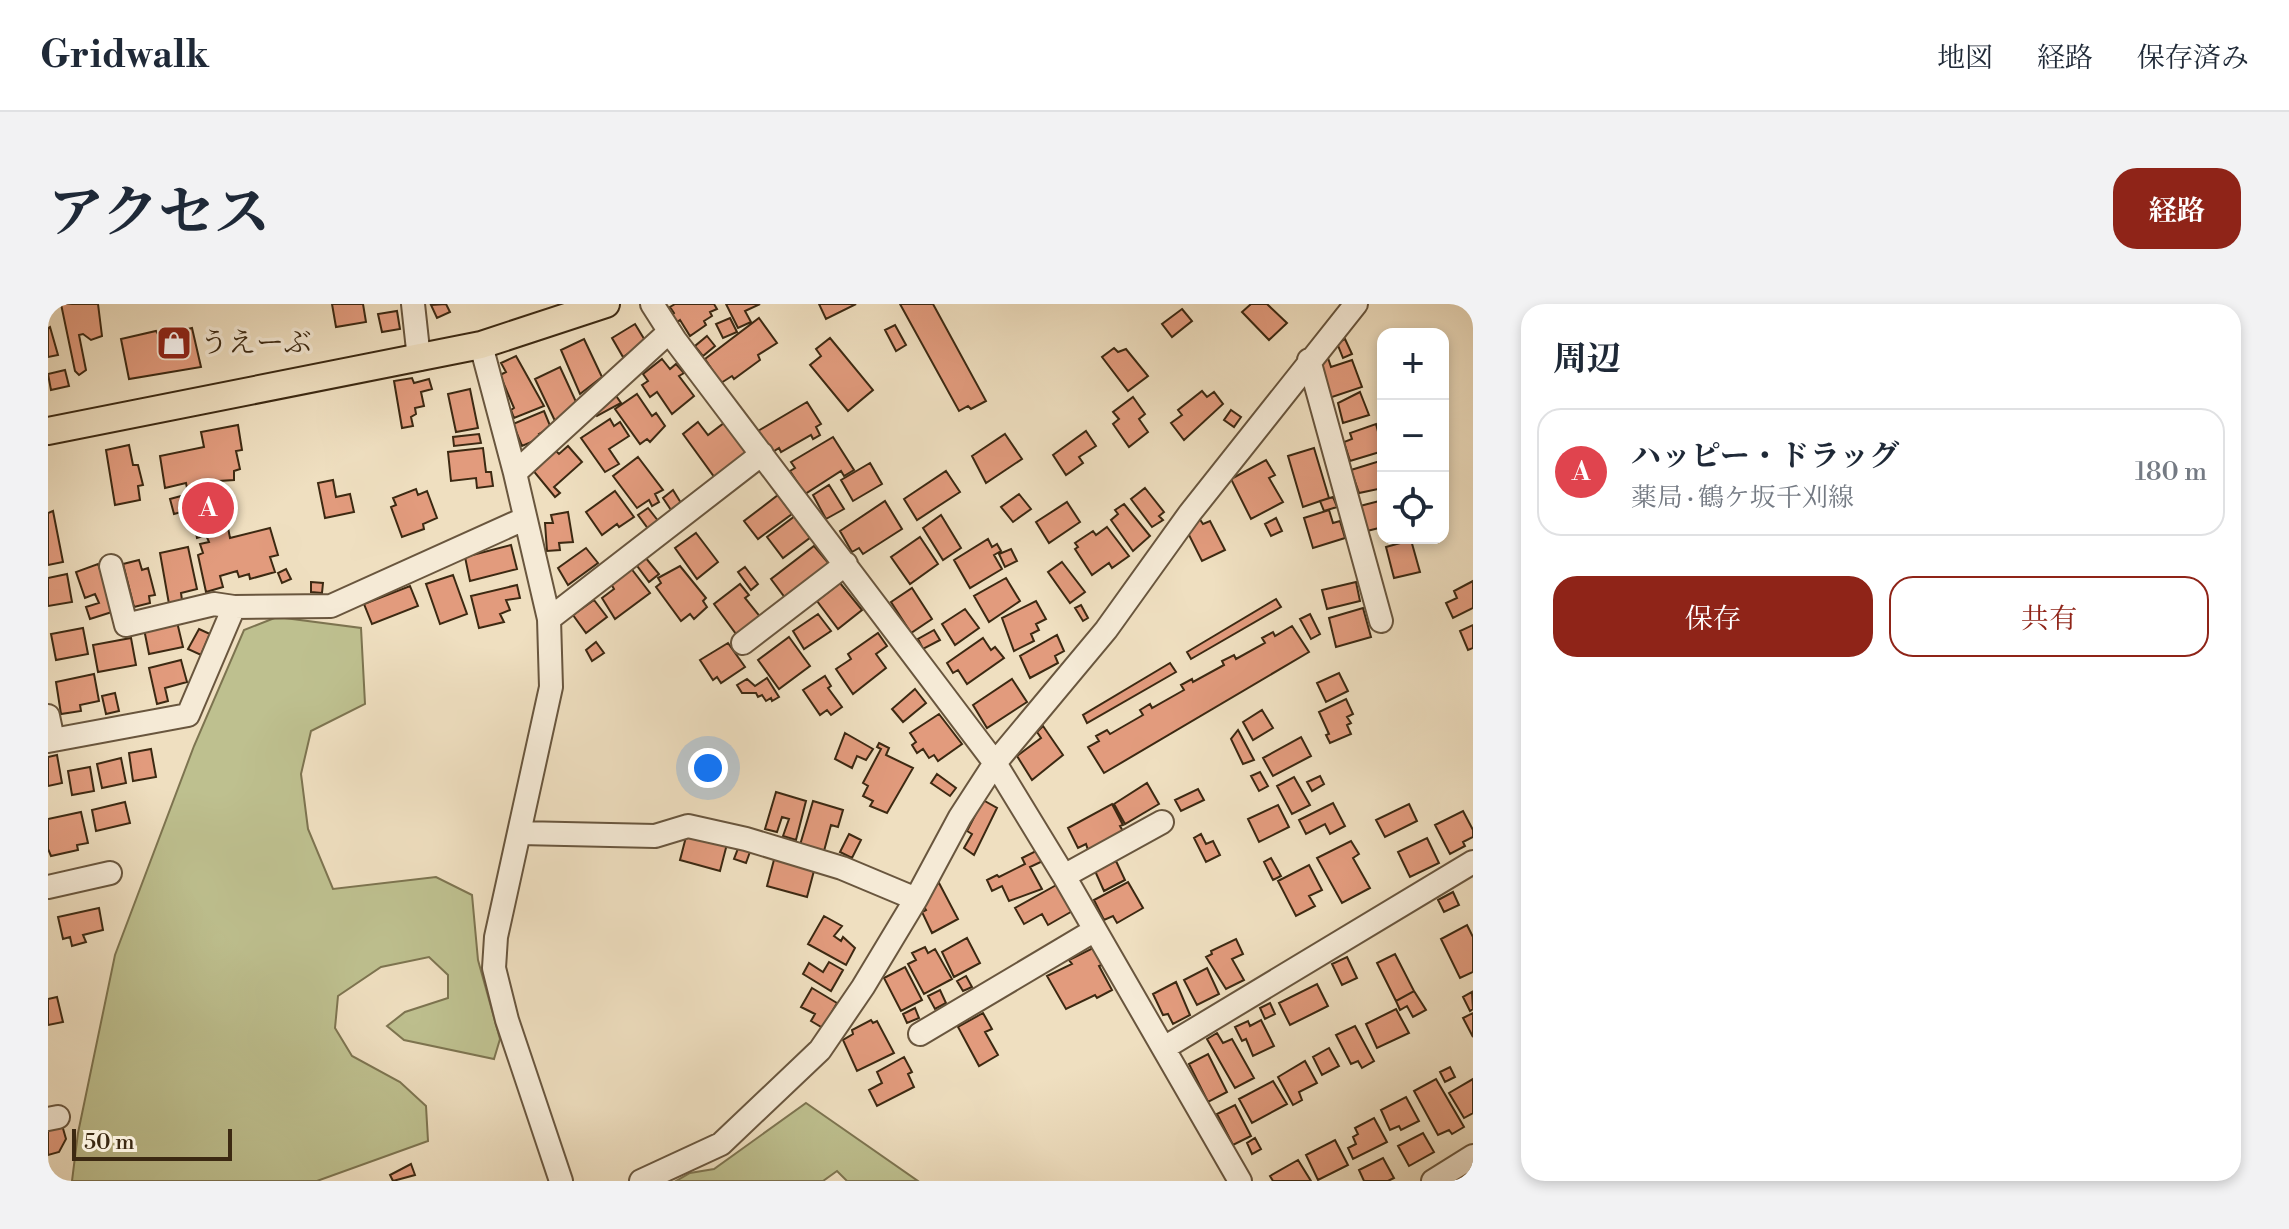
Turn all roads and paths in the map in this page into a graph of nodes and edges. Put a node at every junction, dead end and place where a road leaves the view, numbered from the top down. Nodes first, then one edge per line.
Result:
1 (413, 304) edge
2 (606, 304) edge
3 (652, 304) edge
4 (1356, 304) edge
5 (669, 332) junction
6 (481, 345) junction
7 (419, 359) junction
8 (1309, 360) junction
9 (48, 431) edge
10 (762, 454) junction
11 (515, 473) junction
12 (524, 519) junction
13 (846, 564) junction
14 (111, 566) dead end
15 (234, 607) junction
16 (549, 619) junction
17 (1381, 621) dead end
18 (743, 643) dead end
19 (48, 716) edge
20 (50, 741) edge
21 (995, 763) junction
22 (1162, 822) dead end
23 (520, 833) junction
24 (1473, 862) edge
25 (110, 873) dead end
26 (1064, 876) junction
27 (48, 887) edge
28 (916, 899) junction
29 (1095, 930) junction
30 (920, 1034) dead end
31 (1164, 1048) junction
32 (1473, 1156) edge
33 (561, 1181) edge
34 (641, 1181) edge
35 (1240, 1181) edge
36 (1433, 1181) edge

1 - 7 street
2 - 6 main road
3 - 5 street
4 - 8 street
5 - 10 street
5 - 11 street
6 - 7 main road
6 - 11 street
7 - 9 main road
8 - 17 street
8 - 21 street
10 - 13 street
10 - 16 street
11 - 12 street
12 - 15 street
12 - 16 street
13 - 18 street
13 - 21 street
14 - 15 street
15 - 20 street
16 - 23 street
19 - 20 street
21 - 26 street
21 - 28 street
22 - 26 street
23 - 28 street
23 - 33 street
24 - 31 street
25 - 27 street
26 - 29 street
28 - 34 street
29 - 30 street
29 - 31 street
31 - 35 street
32 - 36 street

